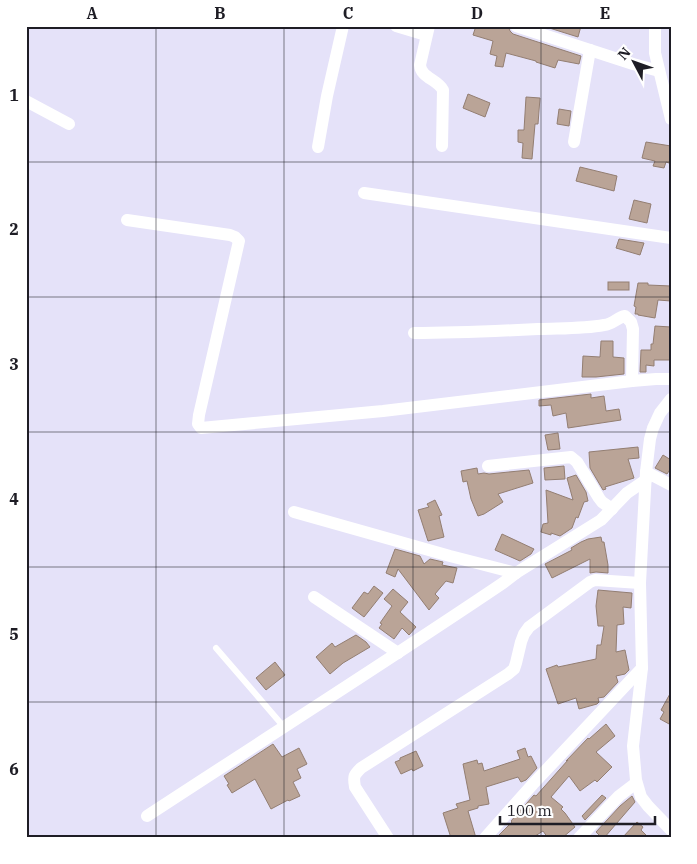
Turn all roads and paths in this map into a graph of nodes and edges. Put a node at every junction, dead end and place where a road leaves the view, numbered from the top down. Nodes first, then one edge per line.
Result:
1 (343, 26) edge
2 (396, 26) edge
3 (516, 26) edge
4 (655, 26) edge
5 (428, 31) edge
6 (590, 50) junction
7 (659, 71) junction
8 (26, 101) edge
9 (671, 119) edge
10 (69, 124) dead end
11 (574, 142) dead end
12 (442, 146) dead end
13 (318, 147) dead end
14 (364, 193) dead end
15 (127, 220) dead end
16 (671, 238) edge
17 (414, 332) dead end
18 (671, 379) edge
19 (632, 381) junction
20 (671, 399) edge
21 (488, 466) dead end
22 (646, 476) junction
23 (671, 485) edge
24 (612, 509) junction
25 (294, 512) dead end
26 (516, 573) junction
27 (640, 583) junction
28 (314, 597) dead end
29 (216, 648) dead end
30 (398, 653) junction
31 (642, 668) junction
32 (284, 727) junction
33 (636, 783) junction
34 (147, 816) dead end
35 (671, 830) edge
36 (388, 838) edge
37 (486, 838) edge
38 (580, 838) edge

1 - 13 street
2 - 5 street
3 - 6 street
4 - 7 street
5 - 12 street
6 - 7 street
6 - 11 street
7 - 9 street
8 - 10 street
14 - 16 street
15 - 19 street
17 - 19 street
18 - 19 street
20 - 22 street
21 - 24 street
22 - 23 street
22 - 24 street
22 - 27 street
24 - 26 street
25 - 26 street
26 - 30 street
27 - 31 street
27 - 36 street
28 - 30 street
29 - 32 lane
30 - 32 street
31 - 33 street
31 - 37 street
32 - 34 street
33 - 35 street
33 - 38 street

